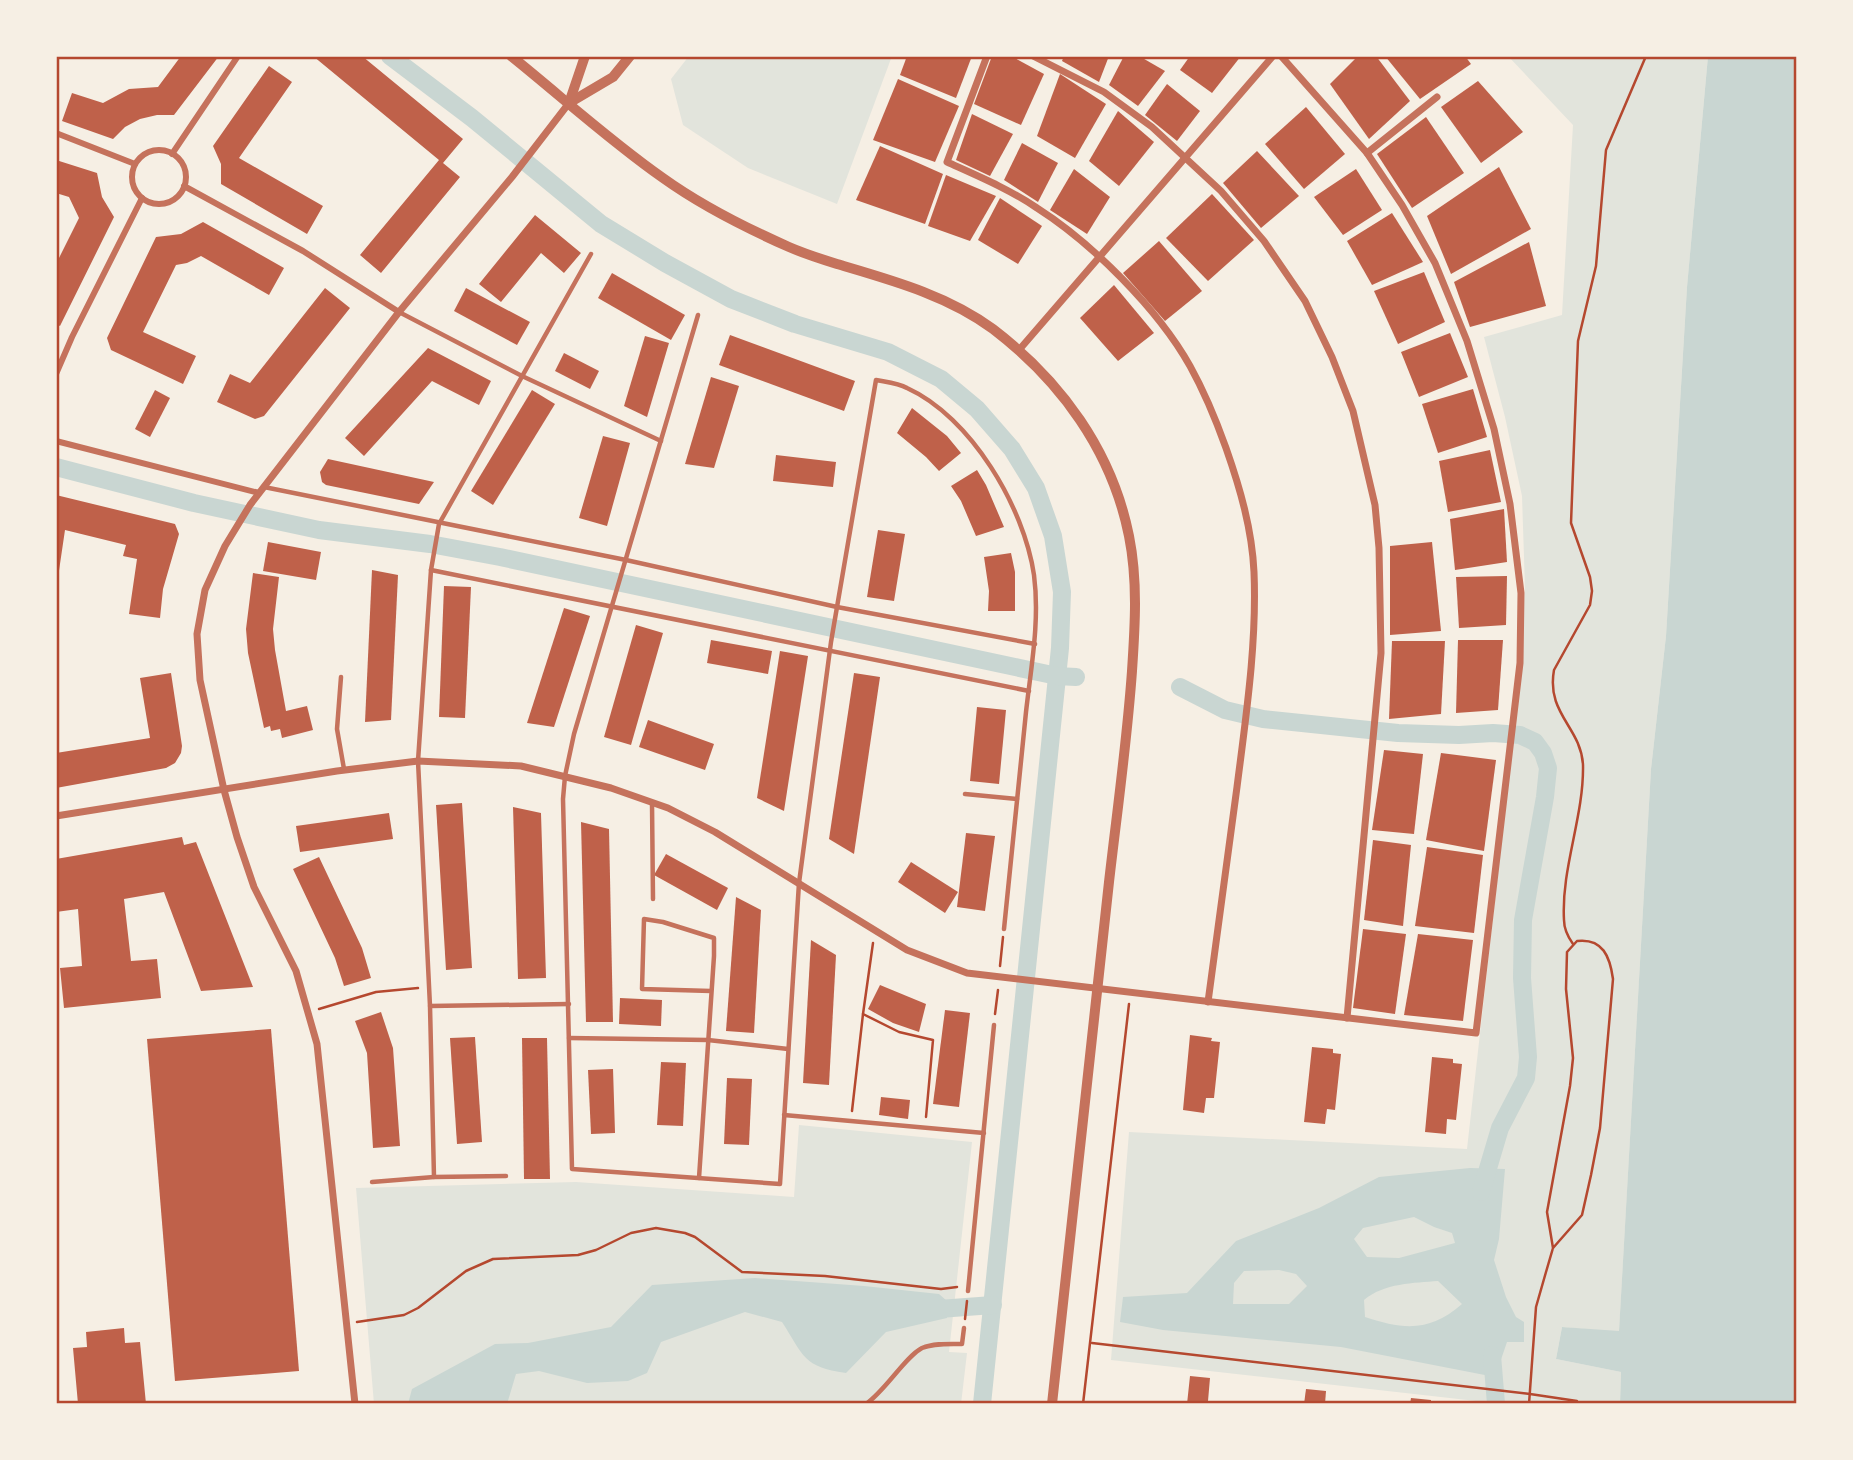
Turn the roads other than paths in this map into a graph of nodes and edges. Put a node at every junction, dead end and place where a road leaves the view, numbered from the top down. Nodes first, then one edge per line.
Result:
1 (237, 56) edge
2 (510, 56) edge
3 (585, 56) edge
4 (630, 56) edge
5 (987, 56) edge
6 (1033, 56) edge
7 (1273, 56) edge
8 (1281, 56) edge
9 (1437, 97) dead end
10 (569, 103) junction
11 (56, 133) edge
12 (1367, 153) junction
13 (172, 154) junction
14 (1186, 156) junction
15 (135, 164) junction
16 (184, 186) junction
17 (142, 198) junction
18 (592, 254) dead end
19 (1099, 257) junction
20 (399, 312) junction
21 (698, 315) dead end
22 (1019, 350) junction
23 (56, 374) edge
24 (522, 376) junction
25 (661, 440) junction
26 (56, 442) edge
27 (262, 490) junction
28 (439, 524) junction
29 (626, 560) junction
30 (430, 570) junction
31 (614, 604) junction
32 (837, 607) junction
33 (1035, 644) junction
34 (830, 651) junction
35 (341, 677) dead end
36 (1029, 691) junction
37 (418, 761) junction
38 (345, 770) junction
39 (565, 776) junction
40 (224, 790) junction
41 (965, 794) dead end
42 (1017, 799) junction
43 (652, 803) junction
44 (56, 816) edge
45 (799, 883) junction
46 (653, 899) dead end
47 (1004, 929) dead end
48 (1096, 989) junction
49 (711, 991) junction
50 (1208, 1002) junction
51 (569, 1004) junction
52 (430, 1006) junction
53 (1347, 1018) junction
54 (994, 1025) dead end
55 (569, 1038) junction
56 (708, 1040) junction
57 (788, 1049) junction
58 (784, 1115) junction
59 (984, 1133) junction
60 (506, 1176) dead end
61 (434, 1177) junction
62 (699, 1178) junction
63 (372, 1182) dead end
64 (968, 1291) road end
65 (964, 1328) road end
66 (355, 1404) edge
67 (866, 1404) edge
68 (1052, 1404) edge

1 - 13 street
2 - 10 street
3 - 10 street
4 - 10 street
5 - 19 street
6 - 14 street
7 - 14 street
8 - 12 street
9 - 12 street
10 - 20 street
10 - 22 street
11 - 15 street
12 - 53 street
13 - 15 street
13 - 16 street
14 - 19 street
14 - 53 street
15 - 17 street
16 - 17 street
16 - 20 street
17 - 23 street
18 - 24 lane
19 - 22 street
19 - 50 street
20 - 24 lane
20 - 27 street
21 - 25 lane
22 - 48 street
24 - 25 lane
24 - 28 lane
25 - 29 lane
26 - 27 street
27 - 28 lane
27 - 40 street
28 - 29 lane
28 - 30 lane
29 - 31 lane
29 - 32 lane
30 - 31 lane
30 - 37 lane
31 - 34 lane
31 - 39 lane
32 - 33 lane
32 - 33 lane
32 - 34 lane
33 - 36 lane
34 - 36 lane
34 - 45 lane
35 - 38 lane
36 - 42 lane
37 - 38 street
37 - 39 street
37 - 52 lane
38 - 40 street
39 - 43 street
39 - 51 lane
40 - 44 street
40 - 66 street
41 - 42 lane
42 - 47 lane
43 - 45 street
43 - 46 lane
45 - 48 street
45 - 57 lane
48 - 50 street
48 - 68 street
49 - 49 lane
49 - 56 lane
50 - 53 street
51 - 52 lane
51 - 55 lane
52 - 61 lane
54 - 59 lane
55 - 56 lane
55 - 62 lane
56 - 57 lane
56 - 62 lane
57 - 58 lane
58 - 59 lane
58 - 62 lane
59 - 64 lane
60 - 61 lane
61 - 63 lane
65 - 67 lane

